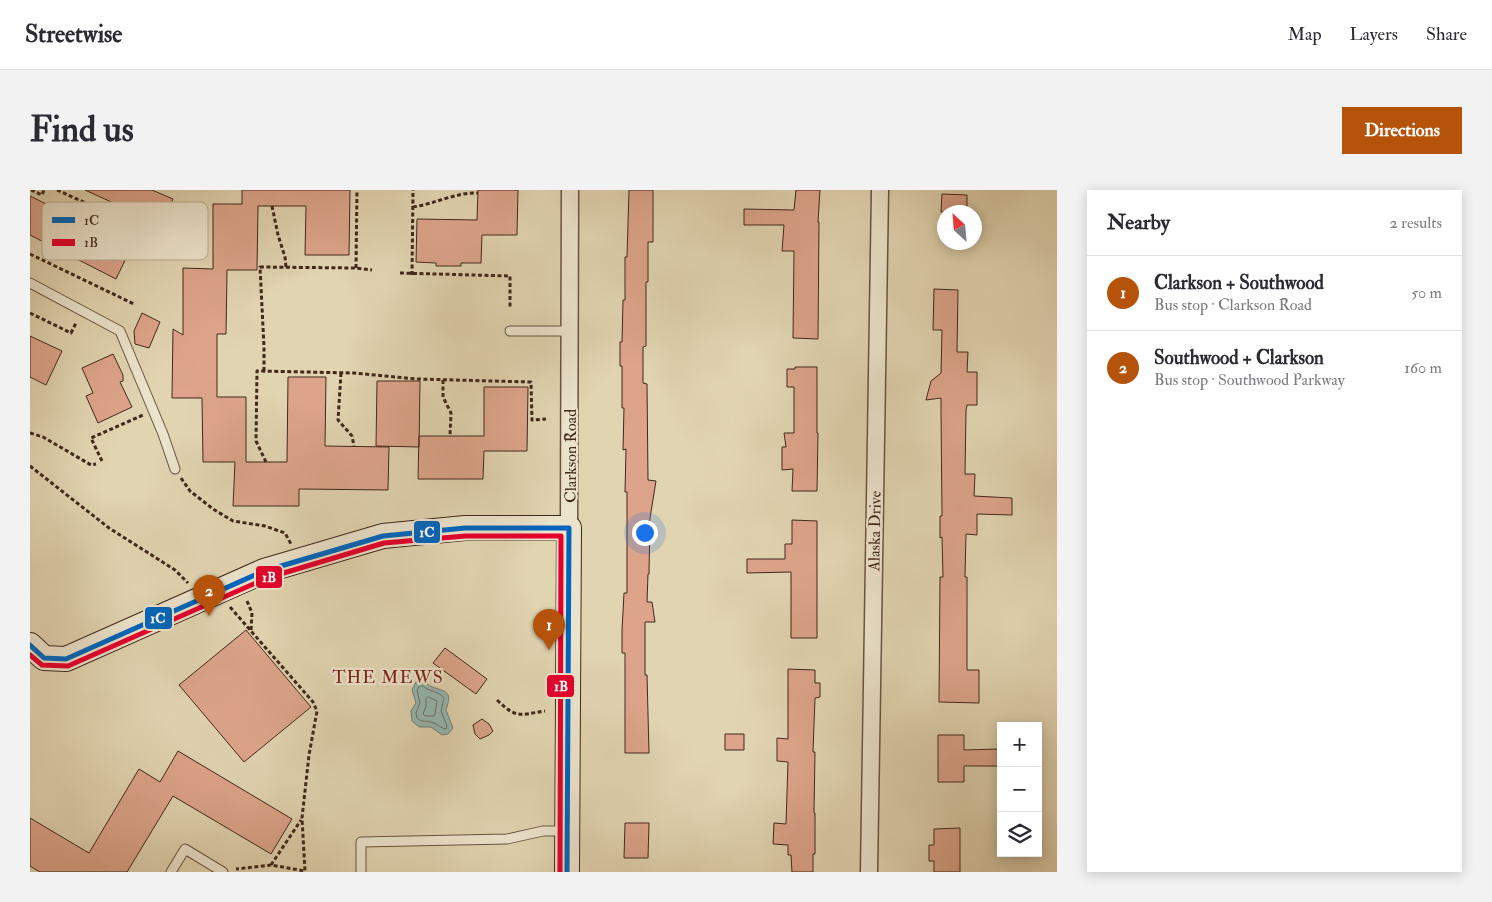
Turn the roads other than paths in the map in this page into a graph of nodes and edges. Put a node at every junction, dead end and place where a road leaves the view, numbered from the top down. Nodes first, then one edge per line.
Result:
1 (570, 190) edge
2 (880, 190) edge
3 (30, 283) edge
4 (510, 331) dead end
5 (570, 331) junction
6 (175, 469) dead end
7 (569, 528) junction
8 (30, 646) edge
9 (566, 830) junction
10 (170, 872) edge
11 (223, 872) edge
12 (361, 872) edge
13 (567, 872) edge
14 (870, 872) edge

1 - 5 street, Clarkson Road
2 - 14 street, Alaska Drive
3 - 6 lane
4 - 5 lane
5 - 7 street, Clarkson Road
7 - 8 street
7 - 9 street, Clarkson Road
9 - 12 lane
9 - 13 street, Clarkson Road
10 - 11 lane

